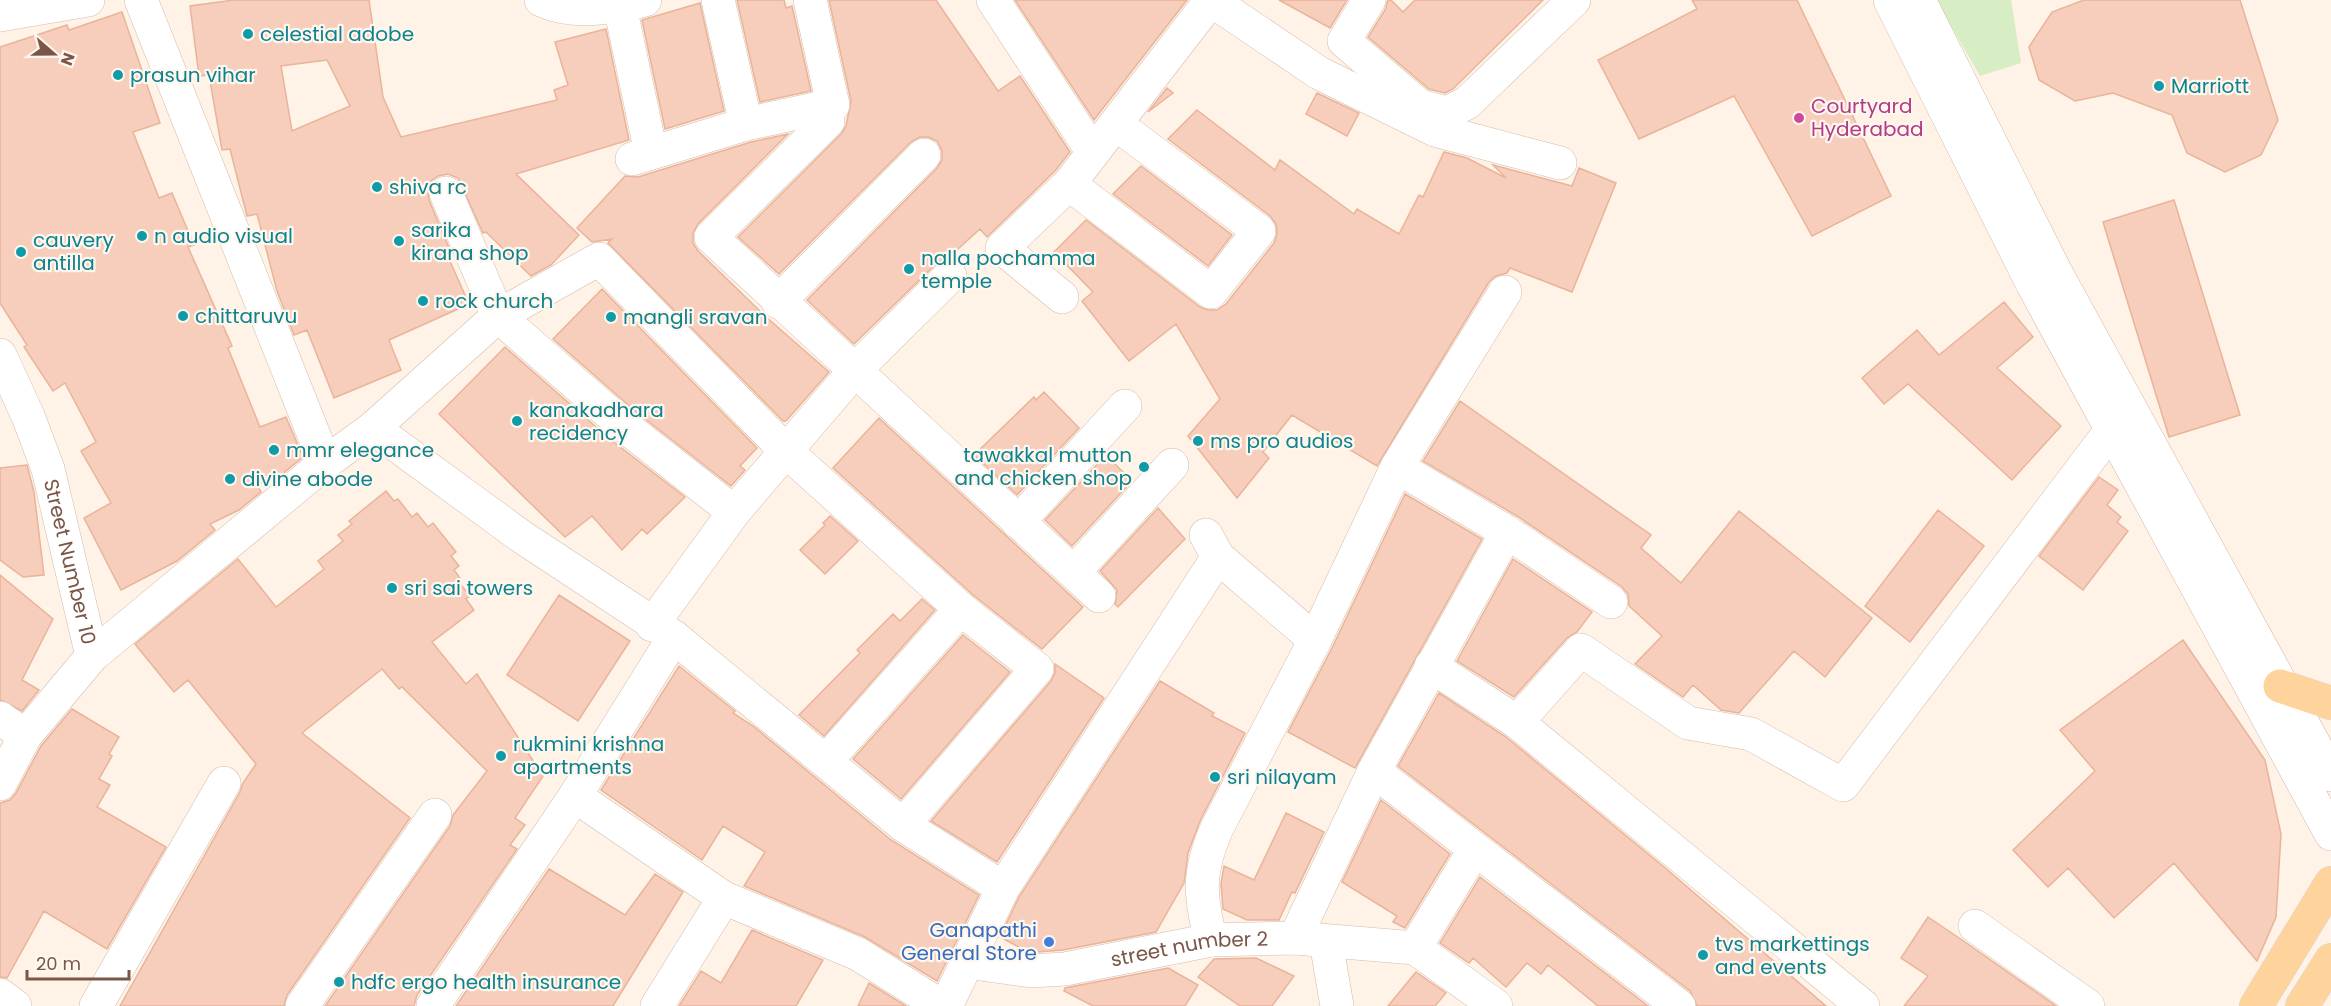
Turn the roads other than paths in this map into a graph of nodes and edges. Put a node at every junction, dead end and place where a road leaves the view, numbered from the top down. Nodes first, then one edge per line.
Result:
1 (88, 0) edge
2 (141, 0) edge
3 (541, 0) edge
4 (718, 0) edge
5 (810, 0) edge
6 (993, 0) edge
7 (1211, 0) edge
8 (1370, 0) edge
9 (1574, 0) edge
10 (1890, 0) edge
11 (1919, 0) edge
12 (632, 3) edge
13 (0, 15) edge
14 (828, 122) dead end
15 (746, 124) junction
16 (1116, 124) junction
17 (1092, 151) junction
18 (924, 155) dead end
19 (1560, 163) dead end
20 (1069, 184) junction
21 (446, 193) dead end
22 (950, 276) dead end
23 (1504, 292) dead end
24 (1062, 297) dead end
25 (778, 302) junction
26 (498, 316) junction
27 (0, 355) edge
28 (856, 369) junction
29 (1125, 405) dead end
30 (373, 428) junction
31 (2112, 429) junction
32 (787, 452) junction
33 (325, 463) junction
34 (1172, 465) dead end
35 (1397, 467) junction
36 (734, 512) junction
37 (1018, 522) junction
38 (1507, 531) junction
39 (1074, 572) junction
40 (1099, 596) dead end
41 (1611, 602) dead end
42 (961, 609) junction
43 (663, 631) junction
44 (1315, 640) junction
45 (92, 656) junction
46 (1431, 666) junction
47 (2280, 686) junction
48 (2331, 703) edge
49 (1517, 722) junction
50 (13, 727) edge
51 (826, 761) junction
52 (1374, 771) junction
53 (2331, 775) edge
54 (224, 783) dead end
55 (0, 784) edge
56 (575, 796) junction
57 (435, 815) dead end
58 (903, 825) junction
59 (2331, 834) edge
60 (1475, 849) junction
61 (2331, 883) edge
62 (1003, 888) junction
63 (724, 898) junction
64 (1976, 926) dead end
65 (1211, 939) junction
66 (1310, 940) junction
67 (1415, 948) junction
68 (2331, 960) edge
69 (955, 994) edge
70 (0, 995) edge
71 (15, 1006) edge
72 (96, 1006) edge
73 (302, 1006) edge
74 (433, 1006) edge
75 (657, 1006) edge
76 (1337, 1006) edge
77 (1496, 1006) edge
78 (1678, 1006) edge
79 (1863, 1006) edge
80 (2088, 1006) edge
81 (2256, 1006) edge
82 (2302, 1006) edge

1 - 13 street
2 - 33 street
3 - 12 street
4 - 15 street
5 - 15 street
6 - 17 street
7 - 16 street
7 - 19 street
8 - 9 street
10 - 31 street
11 - 47 street
12 - 15 street
14 - 25 street
16 - 17 street
16 - 20 street
17 - 20 street
18 - 25 street
20 - 24 street
21 - 26 street
22 - 28 street
23 - 35 street
25 - 28 street
26 - 30 street
26 - 32 street
26 - 36 street
27 - 45 street, Street Number 10
28 - 32 street
28 - 37 street
29 - 37 street
30 - 33 street
30 - 43 street
31 - 49 street
31 - 59 street
32 - 36 street
32 - 42 street
33 - 45 street
34 - 39 street
35 - 38 street
35 - 44 street
36 - 43 street
37 - 39 street
38 - 41 street
38 - 46 street
39 - 40 street
42 - 51 street
42 - 58 street
43 - 51 street
43 - 56 street
44 - 62 street
44 - 65 street
45 - 50 street, Street Number 10
46 - 49 street
46 - 52 street
47 - 48 main road
47 - 53 street
49 - 79 street
50 - 55 street, Street Number 10
51 - 58 street
52 - 60 street
52 - 66 street
54 - 72 street
56 - 63 street
56 - 74 street
57 - 73 street
58 - 62 street
60 - 67 street
60 - 78 street
61 - 81 main road
62 - 69 street
63 - 69 street
63 - 75 street
64 - 80 street
65 - 66 street, street number 2
65 - 69 street, street number 2
66 - 67 street, street number 2
66 - 76 street
67 - 77 street
68 - 82 main road
70 - 71 street

